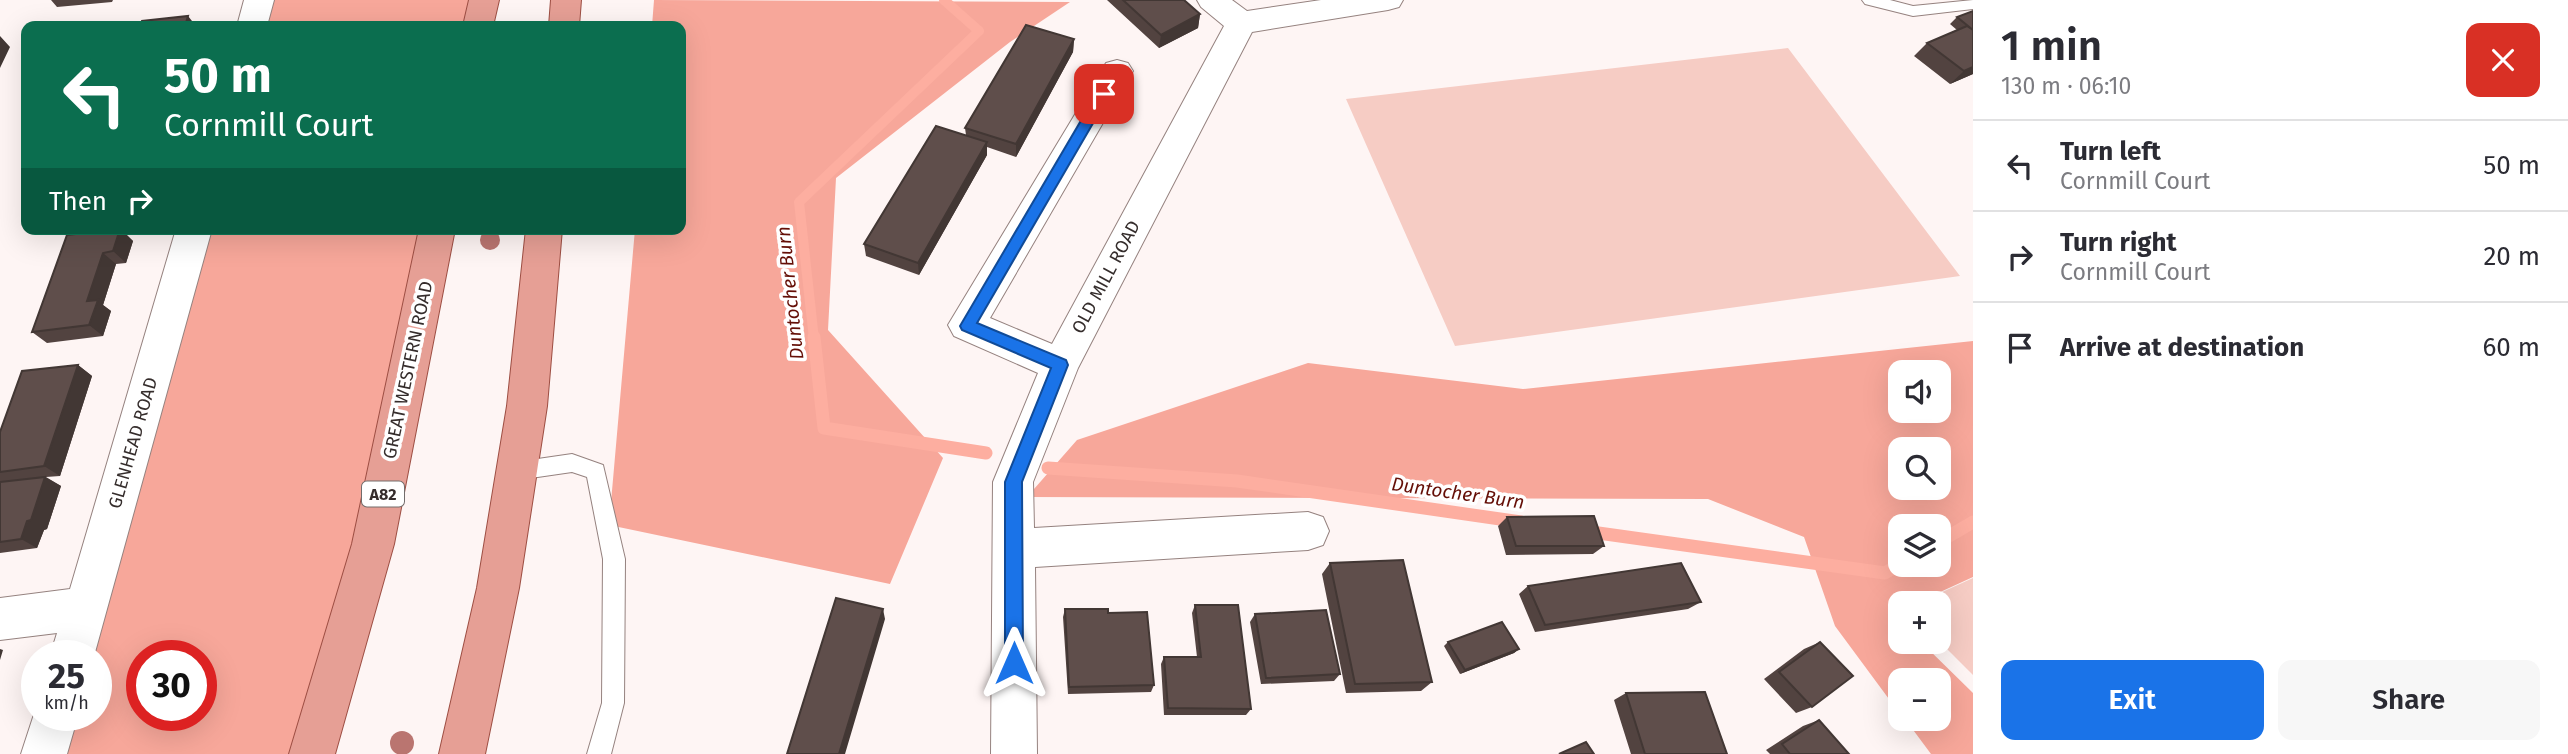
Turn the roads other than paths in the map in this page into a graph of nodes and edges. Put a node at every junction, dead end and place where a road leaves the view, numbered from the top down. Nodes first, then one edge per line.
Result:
1 (259, 0) edge
2 (484, 0) edge
3 (566, 0) edge
4 (1388, 0) edge
5 (1870, 0) edge
6 (1973, 4) edge
7 (1226, 12) edge
8 (253, 21) edge
9 (479, 21) edge
10 (564, 21) edge
11 (1117, 71) dead end
12 (192, 235) edge
13 (436, 235) edge
14 (543, 235) edge
15 (1060, 365) junction
16 (517, 471) junction
17 (1308, 531) dead end
18 (1013, 549) junction
19 (86, 608) junction
20 (0, 620) edge
21 (77, 640) edge
22 (51, 731) edge
23 (44, 754) edge
24 (312, 754) edge
25 (462, 754) edge
26 (599, 754) edge
27 (1014, 754) edge

1 - 8 street
2 - 9 main road
3 - 10 main road
4 - 7 street
5 - 6 lane
7 - 15 street, OLD MILL ROAD
11 - 15 street
12 - 19 street, GLENHEAD ROAD
13 - 24 main road, GREAT WESTERN ROAD / A82
14 - 16 main road
15 - 18 street, OLD MILL ROAD
16 - 25 main road
16 - 26 lane
17 - 18 street
18 - 27 street, OLD MILL ROAD
19 - 20 street
19 - 21 street, GLENHEAD ROAD
22 - 23 street

